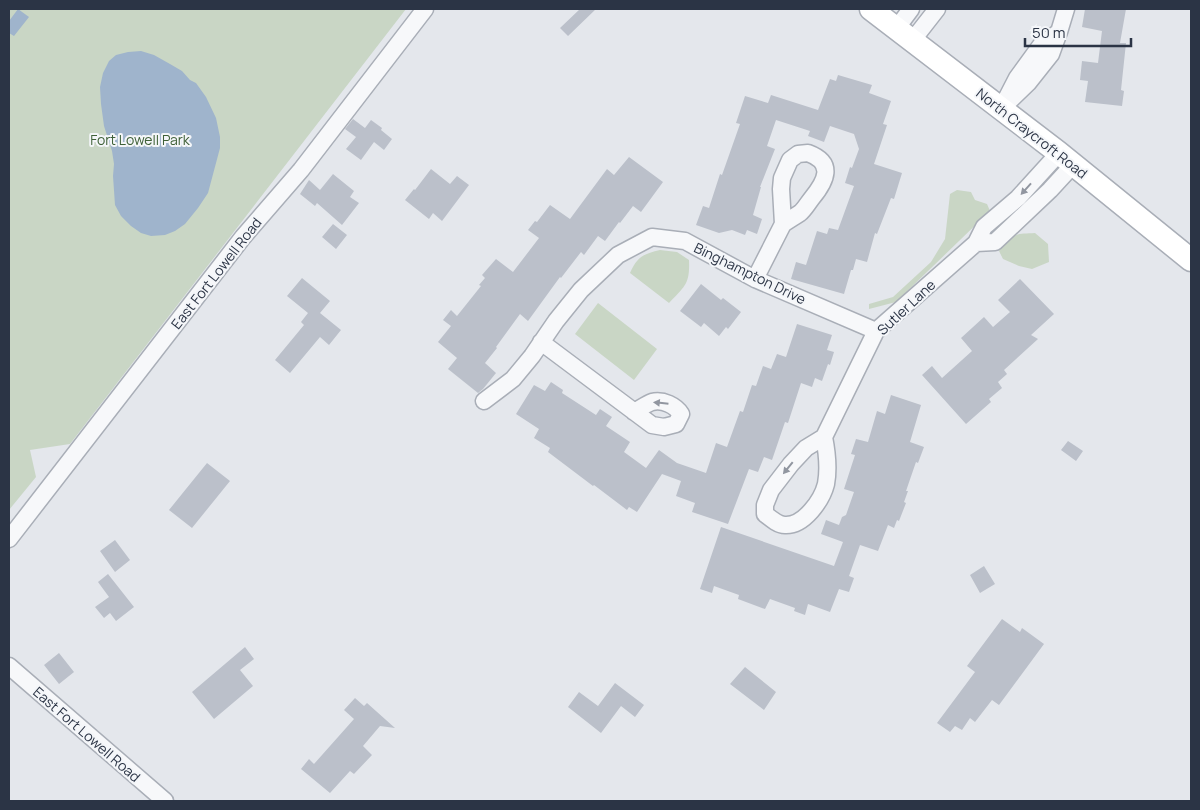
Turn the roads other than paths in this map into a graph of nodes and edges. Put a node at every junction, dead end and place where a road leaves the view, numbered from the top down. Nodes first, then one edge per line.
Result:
1 (425, 9) edge
2 (871, 9) edge
3 (911, 9) edge
4 (937, 9) edge
5 (1066, 9) edge
6 (904, 35) junction
7 (1001, 108) junction
8 (1066, 159) junction
9 (783, 224) dead end
10 (1191, 260) edge
11 (755, 278) junction
12 (876, 331) junction
13 (541, 342) junction
14 (484, 402) dead end
15 (634, 412) dead end
16 (824, 437) junction
17 (9, 539) edge
18 (9, 666) edge
19 (166, 801) edge

1 - 17 street, East Fort Lowell Road
2 - 6 main road, North Craycroft Road
3 - 6 street
4 - 6 street
5 - 7 street
6 - 7 main road, North Craycroft Road
7 - 8 main road, North Craycroft Road
8 - 10 main road, North Craycroft Road
8 - 12 street, Sutler Lane
9 - 11 street
11 - 12 street, Binghampton Drive
11 - 13 street, Binghampton Drive
12 - 16 street, Sutler Lane
13 - 14 street, Binghampton Drive
13 - 15 street
16 -> 16 street
18 - 19 street, East Fort Lowell Road

